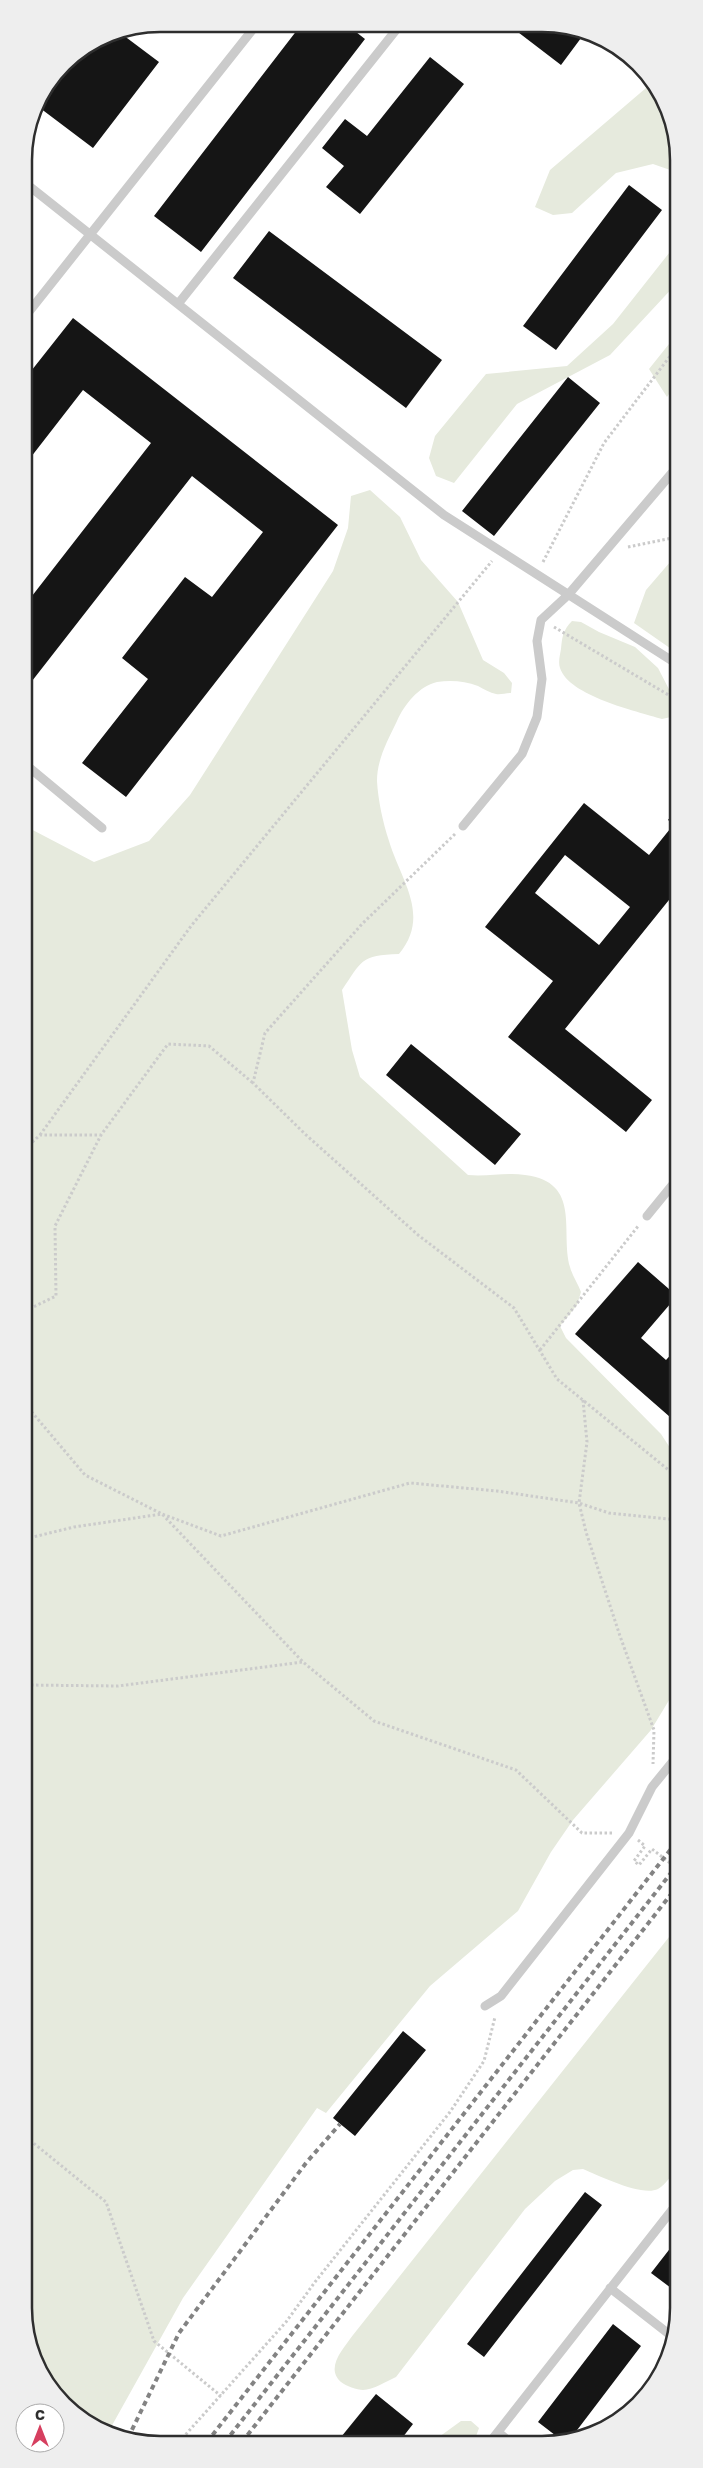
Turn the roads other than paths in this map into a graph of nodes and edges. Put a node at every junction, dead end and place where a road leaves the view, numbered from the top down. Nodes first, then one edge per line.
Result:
1 (394, 32) edge
2 (250, 33) edge
3 (33, 189) edge
4 (92, 236) junction
5 (178, 304) junction
6 (33, 307) edge
7 (670, 475) edge
8 (568, 594) junction
9 (670, 660) edge
10 (33, 770) edge
11 (463, 826) road end
12 (102, 828) dead end
13 (670, 1188) edge
14 (647, 1216) road end
15 (670, 1765) edge
16 (485, 2006) dead end
17 (670, 2212) edge
18 (610, 2288) junction
19 (668, 2333) edge
20 (498, 2432) junction
21 (495, 2436) edge
22 (503, 2436) edge

1 - 5 lane
2 - 4 lane
3 - 4 lane
4 - 5 lane
4 - 6 lane
5 - 8 lane
7 - 8 lane
8 - 9 lane
8 - 11 lane
10 - 12 lane
13 - 14 lane
15 - 16 lane
17 - 18 lane
18 - 19 lane
18 - 20 lane
20 - 21 lane
20 - 22 lane

